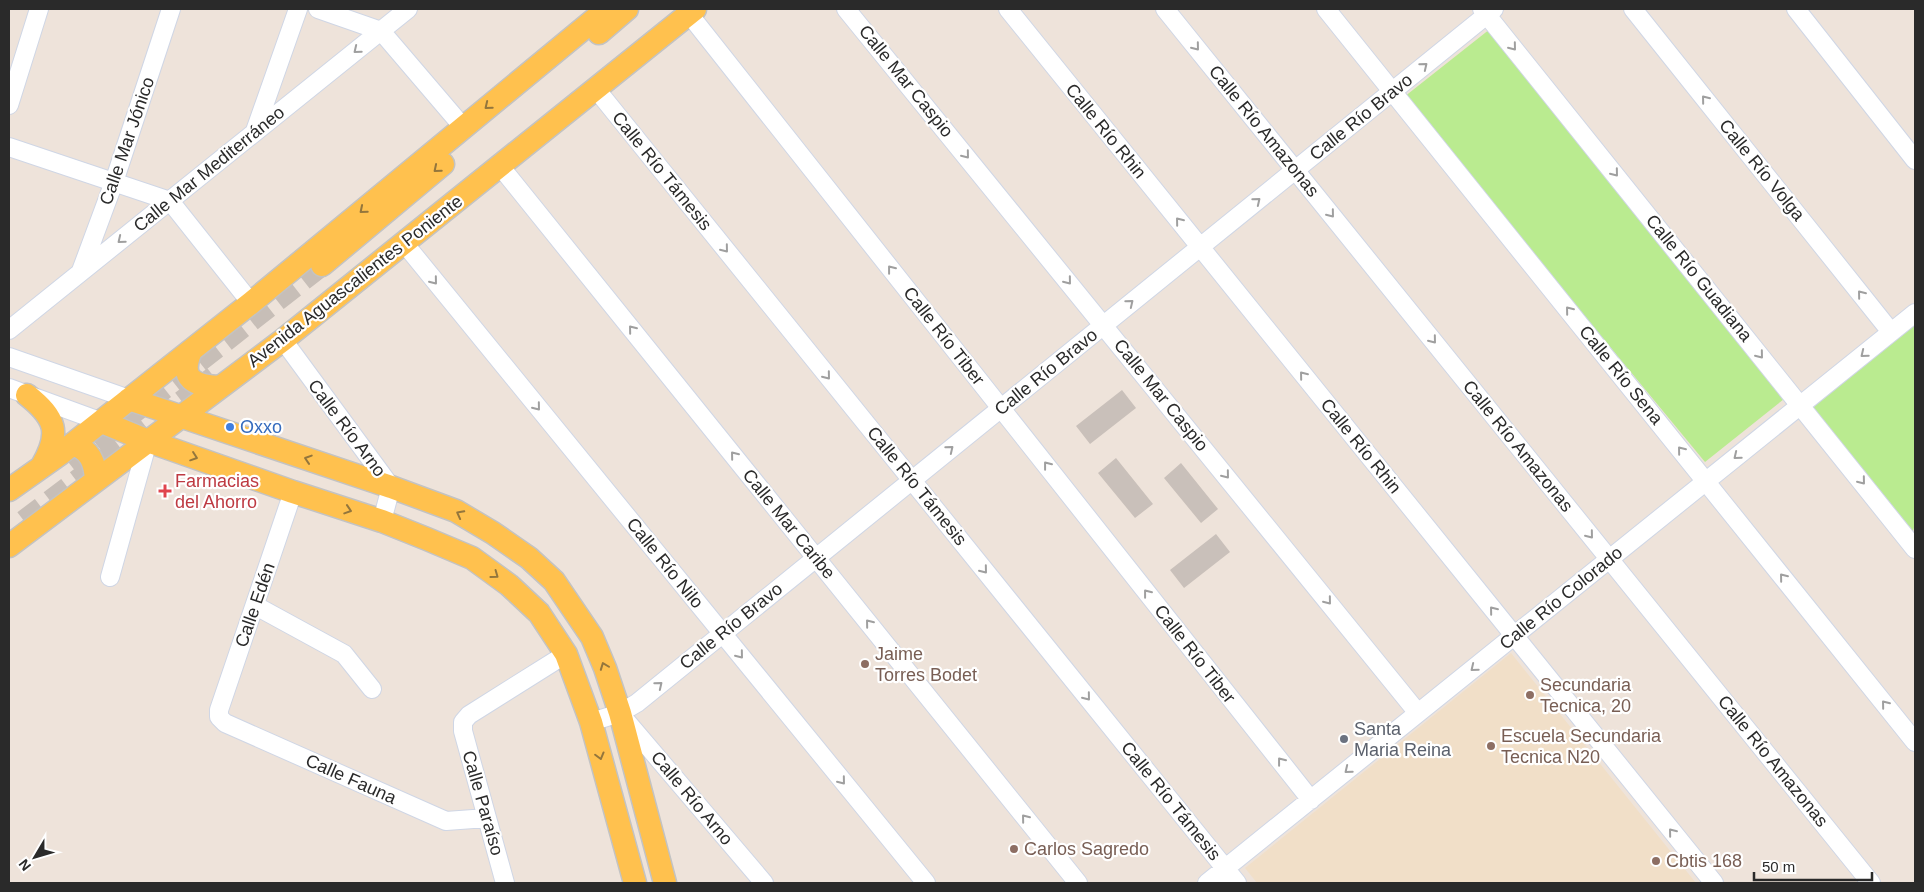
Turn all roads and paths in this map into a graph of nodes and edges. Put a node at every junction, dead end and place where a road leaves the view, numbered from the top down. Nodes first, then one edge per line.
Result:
1 (39, 9) edge
2 (171, 9) edge
3 (298, 9) edge
4 (318, 9) edge
5 (408, 9) edge
6 (606, 9) edge
7 (627, 9) edge
8 (846, 9) edge
9 (1008, 9) edge
10 (1165, 9) edge
11 (1326, 9) edge
12 (1633, 9) edge
13 (1796, 9) edge
14 (686, 10) edge
15 (1488, 11) edge
16 (381, 31) junction
17 (596, 88) junction
18 (1393, 91) junction
19 (9, 105) edge
20 (464, 126) junction
21 (255, 132) junction
22 (9, 147) edge
23 (1915, 160) edge
24 (500, 166) junction
25 (1295, 170) junction
26 (114, 182) junction
27 (170, 200) junction
28 (404, 243) junction
29 (1200, 247) junction
30 (322, 265) tunnel mouth
31 (81, 272) junction
32 (251, 303) junction
33 (1915, 313) edge
34 (1104, 325) junction
35 (9, 330) edge
36 (1891, 332) junction
37 (283, 340) junction
38 (191, 351) junction
39 (9, 357) edge
40 (217, 382) junction
41 (18, 392) edge
42 (129, 399) junction
43 (1801, 405) junction
44 (1001, 408) junction
45 (180, 417) junction
46 (102, 422) junction
47 (148, 441) junction
48 (71, 453) junction
49 (39, 470) junction
50 (96, 480) junction
51 (912, 480) junction
52 (1706, 481) junction
53 (391, 487) junction
54 (9, 490) edge
55 (293, 492) junction
56 (9, 507) edge
57 (382, 521) junction
58 (1914, 543) edge
59 (9, 546) edge
60 (816, 557) junction
61 (1610, 559) junction
62 (110, 577) dead end
63 (256, 606) junction
64 (722, 634) junction
65 (1514, 636) junction
66 (566, 654) junction
67 (372, 689) dead end
68 (620, 712) junction
69 (1418, 713) junction
70 (220, 717) joint
71 (591, 722) junction
72 (1915, 742) edge
73 (1311, 800) junction
74 (488, 818) junction
75 (1226, 868) junction
76 (505, 883) edge
77 (635, 883) edge
78 (665, 883) edge
79 (764, 883) edge
80 (926, 883) edge
81 (1078, 883) edge
82 (1207, 883) edge
83 (1237, 883) edge
84 (1714, 883) edge
85 (1871, 883) edge

1 - 19 street
2 - 26 street, Calle Mar Jónico
3 - 21 street
4 - 16 street
5 - 16 street, Calle Mar Mediterráneo
6 -> 20 main road
7 -> 30 main road, Avenida Aguascalientes Poniente
8 -> 34 street, Calle Mar Caspio
29 -> 9 street, Calle Río Rhin
10 -> 25 street, Calle Río Amazonas
11 - 18 street, Calle Río Sena
36 -> 12 street, Calle Río Volga
13 - 23 street
14 - 17 main road, Avenida Aguascalientes Poniente
14 - 40 main road, Avenida Aguascalientes Poniente
44 -> 14 street, Calle Río Tiber
18 -> 15 street, Calle Río Bravo
15 -> 43 street, Calle Río Guadiana
16 - 20 street
16 -> 21 street, Calle Mar Mediterráneo
17 - 24 main road, Avenida Aguascalientes Poniente
17 -> 51 street, Calle Río Támesis
18 - 25 street, Calle Río Bravo
52 -> 18 street, Calle Río Sena
20 -> 32 main road
21 - 27 street, Calle Mar Mediterráneo
22 - 26 street
24 - 28 main road, Avenida Aguascalientes Poniente
60 -> 24 street, Calle Mar Caribe
29 -> 25 street, Calle Río Bravo
25 -> 61 street, Calle Río Amazonas
26 - 27 street
26 - 31 street, Calle Mar Jónico
27 -> 31 street, Calle Mar Mediterráneo
27 - 32 street
28 - 37 main road, Avenida Aguascalientes Poniente
28 -> 64 street, Calle Río Nilo
34 -> 29 street, Calle Río Bravo
65 -> 29 street, Calle Río Rhin
31 - 35 street, Calle Mar Mediterráneo
32 - 38 main road
33 - 36 street, Calle Río Colorado
34 - 44 street, Calle Río Bravo
34 -> 69 street, Calle Mar Caspio
36 -> 43 street, Calle Río Colorado
37 - 40 main road, Avenida Aguascalientes Poniente
37 - 53 street, Calle Río Arno
38 - 40 main road
38 - 42 main road
39 - 42 street
40 - 45 main road, Avenida Aguascalientes Poniente
41 - 46 street
41 - 49 main road
42 - 45 main road
42 - 46 main road
43 -> 52 street, Calle Río Colorado
43 -> 58 street, Calle Río Guadiana
51 -> 44 street, Calle Río Bravo
73 -> 44 street, Calle Río Tiber
45 - 47 main road, Avenida Aguascalientes Poniente
53 -> 45 main road
46 - 47 main road
46 - 48 main road
47 - 50 main road, Avenida Aguascalientes Poniente
47 -> 55 main road
47 - 62 street
48 - 49 main road
48 - 50 main road
48 - 56 main road
49 - 54 main road
50 - 59 main road, Avenida Aguascalientes Poniente
51 - 60 street, Calle Río Bravo
51 -> 75 street, Calle Río Támesis
52 - 61 street, Calle Río Colorado
72 -> 52 street, Calle Río Sena
53 - 57 street, Calle Río Arno
68 -> 53 main road
55 -> 57 main road
55 - 63 street, Calle Edén
57 -> 66 main road
60 - 64 street, Calle Río Bravo
81 -> 60 street, Calle Mar Caribe
61 - 65 street, Calle Río Colorado
61 - 85 street, Calle Río Amazonas
63 - 67 street
63 - 70 street, Calle Edén
68 -> 64 street, Calle Río Bravo
64 -> 80 street, Calle Río Nilo
65 -> 69 street, Calle Río Colorado
84 -> 65 street, Calle Río Rhin
66 - 71 main road
66 - 74 street, Calle Paraíso
68 - 71 street, Calle Río Bravo
68 - 78 main road
68 - 79 street, Calle Río Arno
69 -> 73 street, Calle Río Colorado
70 - 74 street, Calle Fauna
71 -> 77 main road
73 - 75 street, Calle Río Colorado
74 - 76 street, Calle Paraíso
75 - 82 street, Calle Río Colorado
75 - 83 street, Calle Río Támesis

